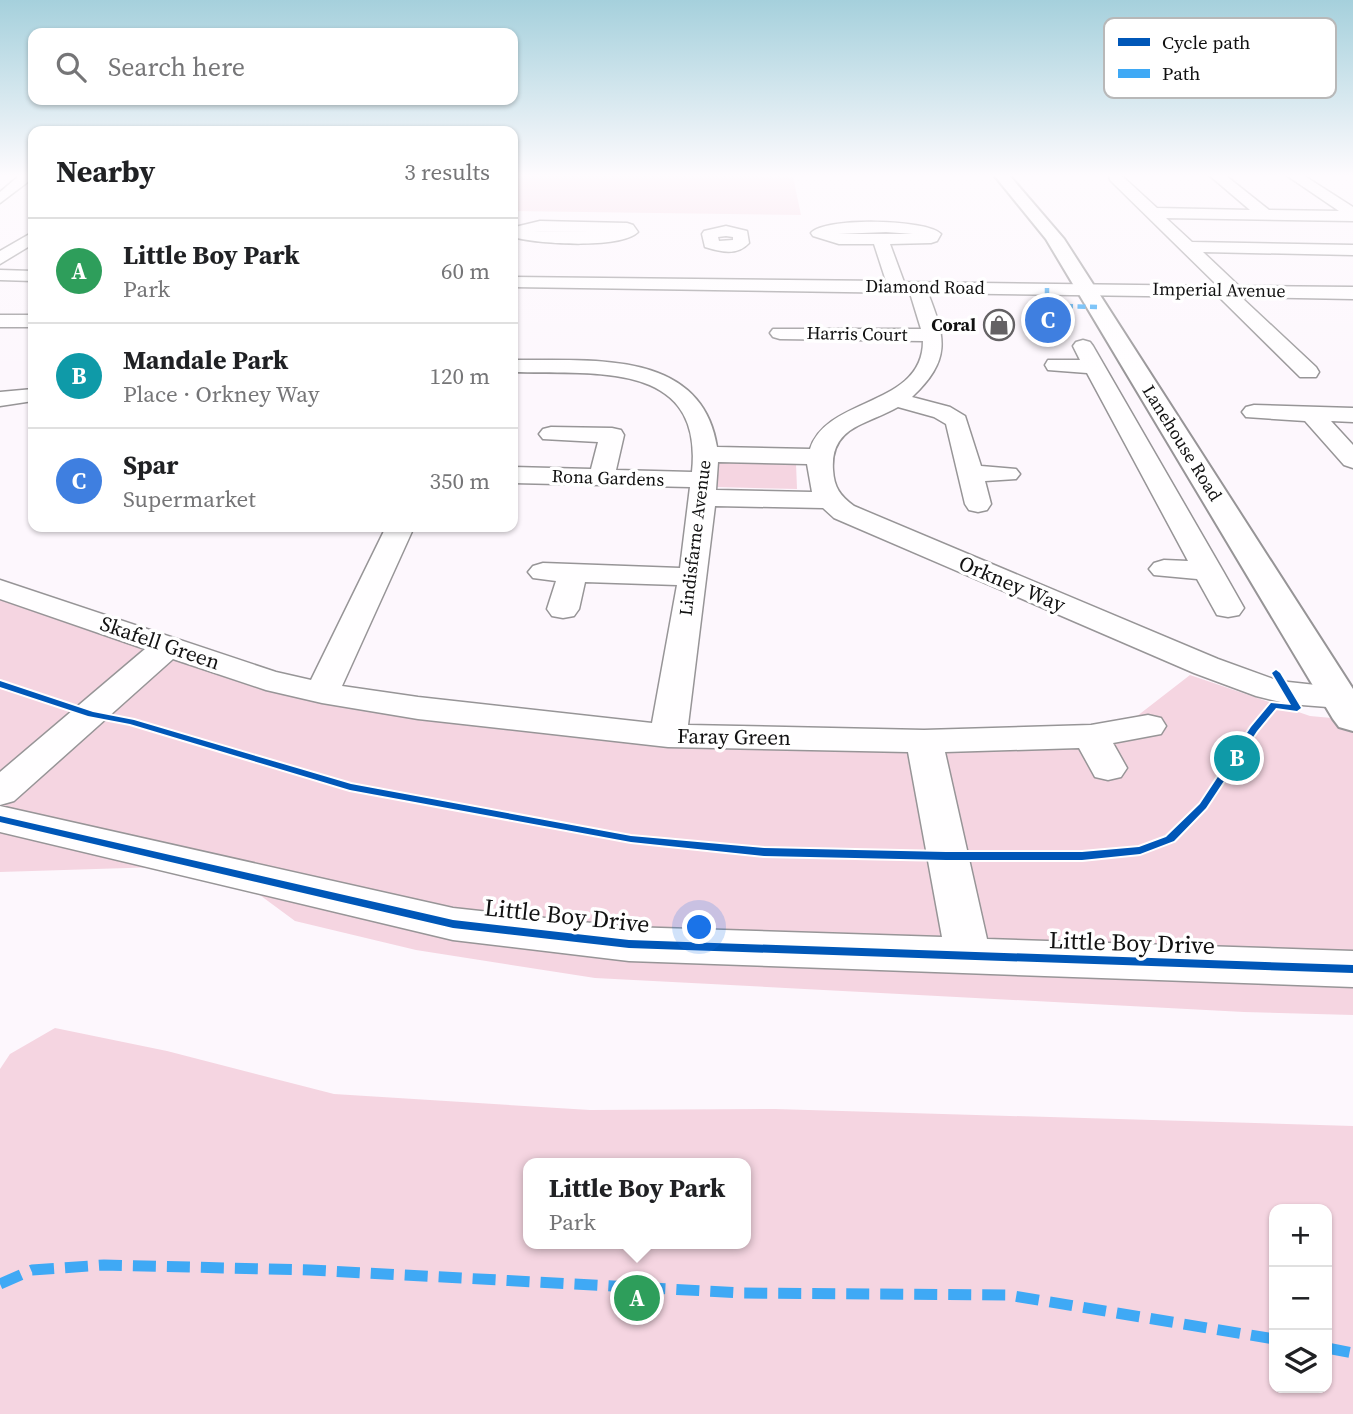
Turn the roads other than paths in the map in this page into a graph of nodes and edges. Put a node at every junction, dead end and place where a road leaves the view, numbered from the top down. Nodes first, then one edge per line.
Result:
1 (27, 241) edge
2 (569, 241) edge
3 (881, 241) edge
4 (1055, 241) edge
5 (1184, 241) edge
6 (1190, 247) junction
7 (1353, 250) edge
8 (0, 259) edge
9 (557, 271) junction
10 (0, 275) edge
11 (28, 275) edge
12 (518, 282) edge
13 (907, 287) junction
14 (1086, 289) junction
15 (1228, 290) junction
16 (1353, 293) edge
17 (0, 321) edge
18 (28, 321) edge
19 (28, 322) edge
20 (933, 335) junction
21 (0, 338) edge
22 (759, 346) dead end
23 (1083, 346) dead end
24 (1056, 365) dead end
25 (518, 366) edge
26 (1095, 367) junction
27 (1308, 372) dead end
28 (28, 395) edge
29 (0, 399) edge
30 (894, 399) junction
31 (1254, 412) dead end
32 (1311, 414) junction
33 (1353, 415) edge
34 (551, 434) dead end
35 (706, 454) junction
36 (1144, 454) junction
37 (1191, 456) junction
38 (818, 457) junction
39 (1353, 460) edge
40 (971, 473) junction
41 (1007, 474) dead end
42 (518, 475) edge
43 (601, 478) junction
44 (702, 489) junction
45 (828, 500) junction
46 (978, 504) dead end
47 (398, 532) edge
48 (1164, 569) dead end
49 (1208, 571) junction
50 (692, 577) junction
51 (0, 589) edge
52 (1228, 608) dead end
53 (563, 609) dead end
54 (168, 647) junction
55 (322, 693) junction
56 (1348, 705) edge
57 (1148, 726) dead end
58 (668, 736) junction
59 (1091, 736) junction
60 (924, 741) junction
61 (1108, 768) dead end
62 (8, 775) edge
63 (0, 819) edge
64 (968, 956) junction
65 (1331, 958) edge

1 - 8 street
2 - 9 street
3 - 13 street
4 - 14 street, Lanehouse Road
5 - 6 street
6 - 7 street
6 - 15 street
9 - 12 street, Diamond Road
9 - 13 street, Diamond Road
10 - 11 street
13 - 14 street, Diamond Road
13 - 20 street
14 - 15 street, Imperial Avenue
14 - 37 street, Lanehouse Road
15 - 16 street, Imperial Avenue
15 - 27 street
17 - 18 street
19 - 21 street
20 - 22 street, Harris Court
20 - 30 street
23 - 26 street
24 - 26 street
25 - 35 street, Lindisfarne Avenue
26 - 36 street
28 - 29 street
30 - 38 street
30 - 40 street
31 - 32 street
32 - 33 street
32 - 39 street
34 - 43 street
35 - 38 street
35 - 44 street, Lindisfarne Avenue
36 - 37 street
36 - 49 street
37 - 56 street, Lanehouse Road
38 - 45 street
40 - 41 street
40 - 46 street
42 - 43 street, Rona Gardens
43 - 44 street, Rona Gardens
44 - 45 street, Rona Gardens
44 - 50 street, Lindisfarne Avenue
45 - 56 street, Orkney Way
47 - 55 street
48 - 49 street
49 - 52 street
50 - 53 street
50 - 58 street, Lindisfarne Avenue
51 - 54 street, Skafell Green
54 - 55 street, Skafell Green
54 - 62 street
55 - 58 street, Faray Green
57 - 59 street, Faray Green
58 - 60 street, Faray Green
59 - 60 street, Faray Green
59 - 61 street
60 - 64 street
63 - 64 street, Little Boy Drive
64 - 65 street, Little Boy Drive

